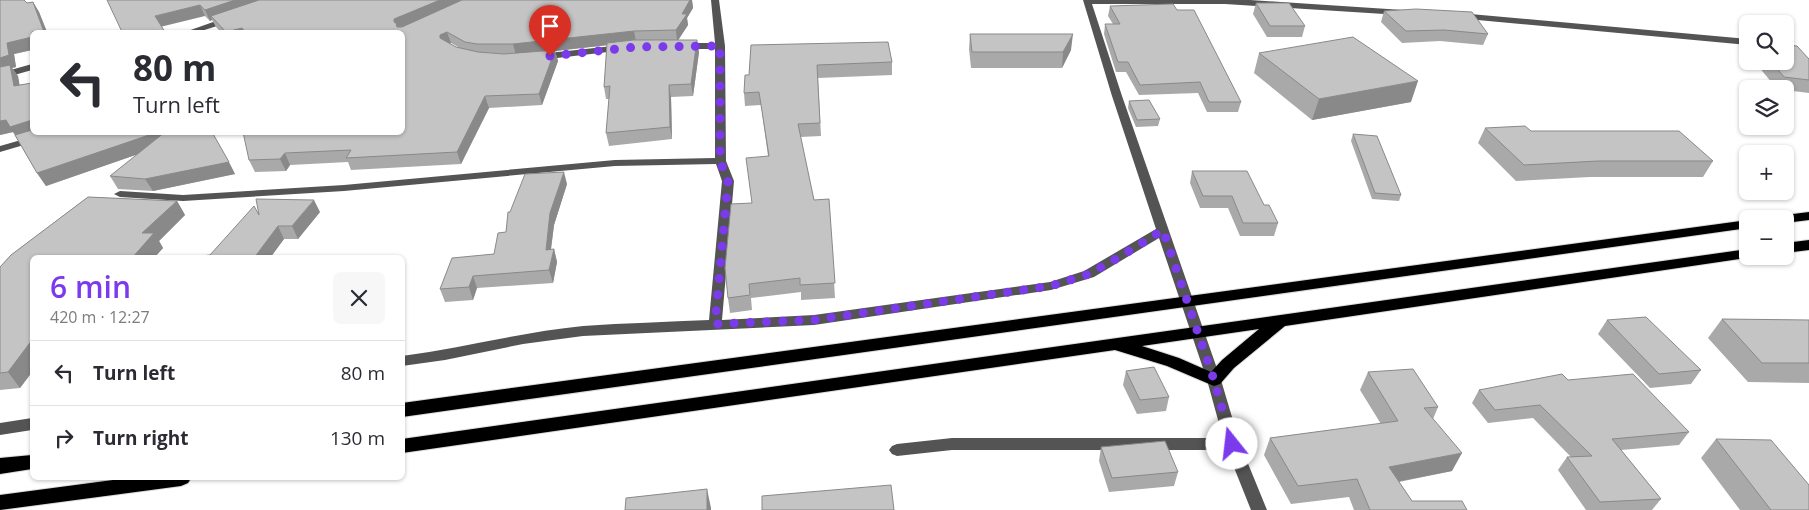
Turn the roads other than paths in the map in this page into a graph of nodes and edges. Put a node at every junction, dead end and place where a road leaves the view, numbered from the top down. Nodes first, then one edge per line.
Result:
1 (715, 0) edge
2 (1087, 0) edge
3 (1407, 12) edge
4 (1446, 15) edge
5 (239, 16) edge
6 (196, 30) edge
7 (1739, 41) edge
8 (674, 46) edge
9 (720, 46) junction
10 (636, 47) edge
11 (533, 58) edge
12 (30, 68) edge
13 (0, 76) edge
14 (51, 135) edge
15 (0, 149) edge
16 (720, 161) junction
17 (120, 194) dead end
18 (1809, 216) edge
19 (1794, 218) edge
20 (1739, 225) edge
21 (1163, 230) junction
22 (1809, 245) edge
23 (1794, 247) edge
24 (1739, 255) edge
25 (1187, 302) junction
26 (1281, 320) junction
27 (715, 324) junction
28 (1197, 332) junction
29 (1114, 344) junction
30 (405, 362) edge
31 (1214, 380) junction
32 (405, 410) edge
33 (30, 424) edge
34 (0, 429) edge
35 (1232, 444) junction
36 (405, 446) edge
37 (897, 450) dead end
38 (30, 462) edge
39 (0, 466) edge
40 (167, 480) edge
41 (0, 503) edge
42 (1259, 510) edge

1 - 9 street
2 - 3 street
2 - 21 street
4 - 7 street
5 - 6 street
8 - 9 street
9 - 16 street
10 - 11 street
12 - 13 street
14 - 15 street
16 - 17 street
16 - 27 street
18 - 19 highway
20 - 25 highway
21 - 25 street
21 - 27 street
22 - 23 highway
24 - 26 highway
25 - 28 street
25 - 32 highway
26 - 28 highway
26 - 31 highway
27 - 30 street
28 - 29 highway
28 - 31 street
29 - 31 highway
29 - 36 highway
31 - 35 street
33 - 34 street
35 - 37 street
35 - 42 street
38 - 39 highway
40 - 41 highway

